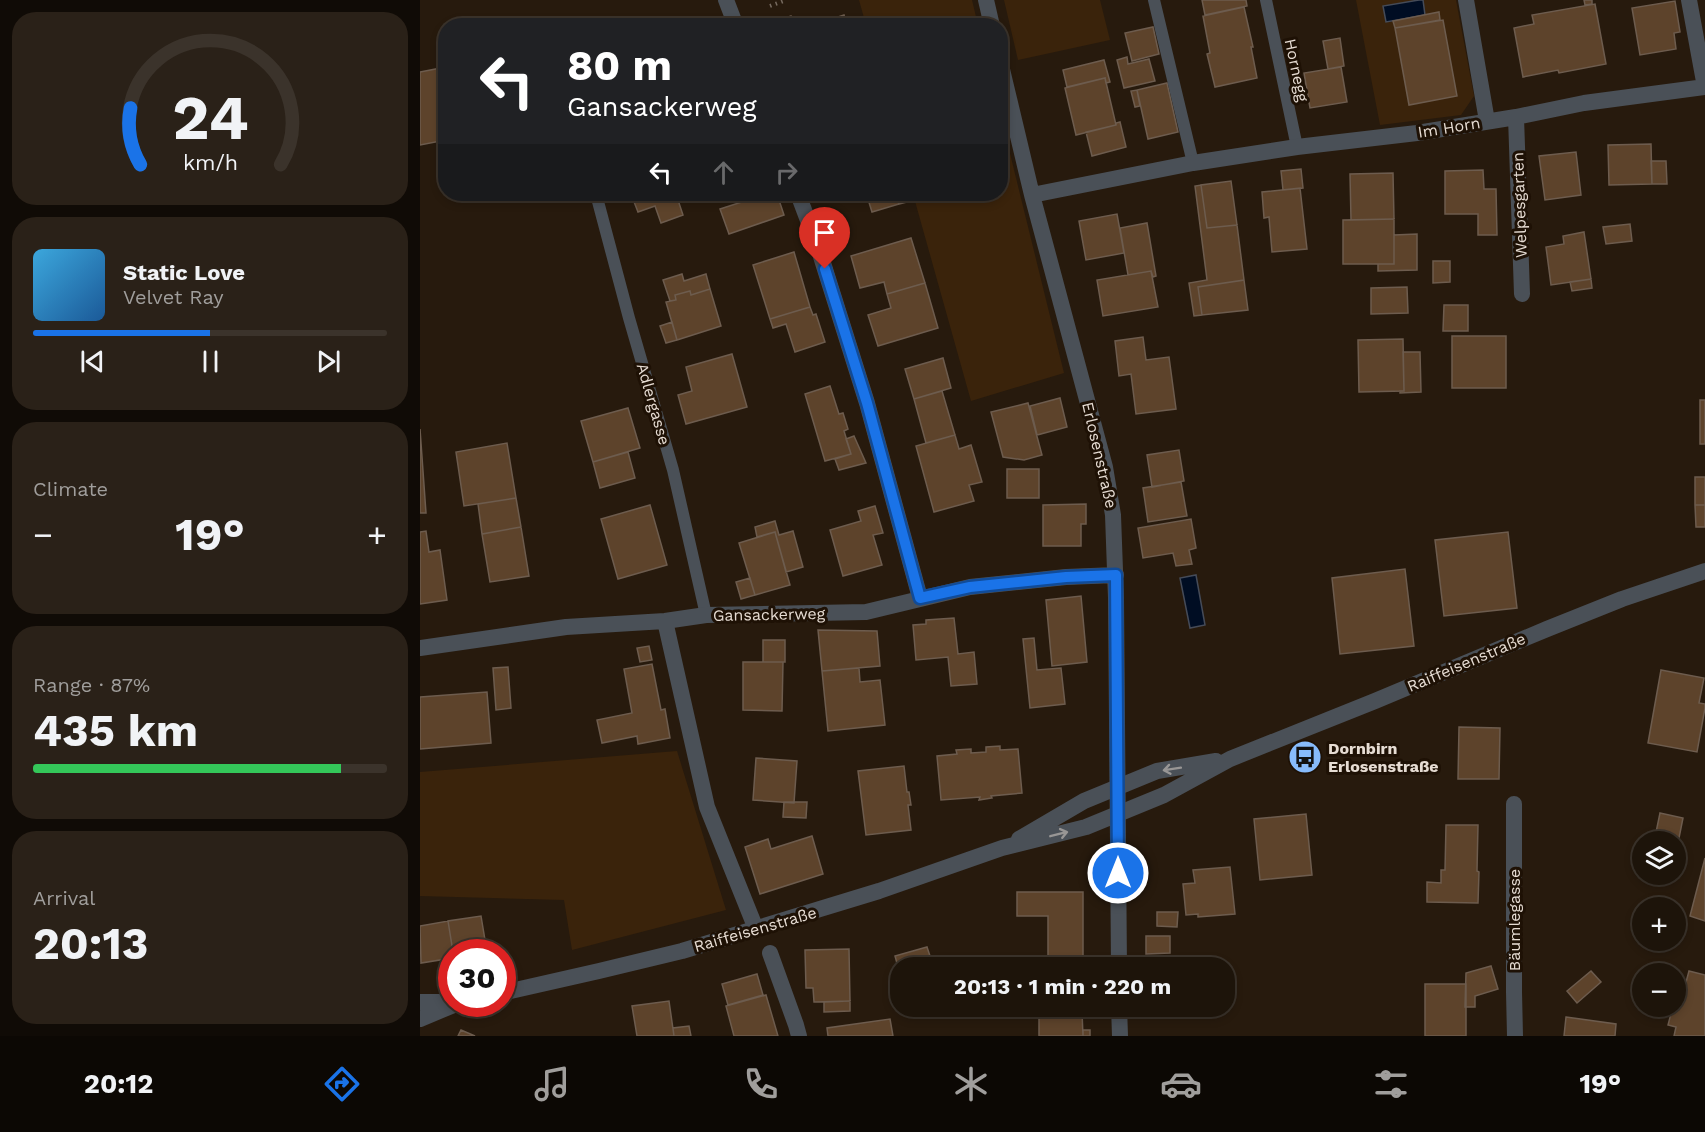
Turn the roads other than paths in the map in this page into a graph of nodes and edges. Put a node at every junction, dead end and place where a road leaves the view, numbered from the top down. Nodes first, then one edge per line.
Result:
1 (726, 0) edge
2 (986, 0) edge
3 (1154, 0) edge
4 (1266, 0) edge
5 (1466, 0) edge
6 (1689, 0) edge
7 (733, 18) edge
8 (990, 18) edge
9 (1705, 87) edge
10 (1008, 94) edge
11 (1516, 117) junction
12 (1487, 121) junction
13 (1297, 147) junction
14 (1193, 163) junction
15 (1032, 195) junction
16 (598, 201) edge
17 (801, 201) edge
18 (1522, 294) dead end
19 (1705, 571) edge
20 (1116, 575) junction
21 (920, 598) junction
22 (706, 615) junction
23 (665, 621) junction
24 (420, 648) edge
25 (1230, 759) junction
26 (1117, 787) junction
27 (1514, 804) dead end
28 (1118, 815) junction
29 (1002, 848) junction
30 (756, 929) junction
31 (770, 953) dead end
32 (1119, 957) edge
33 (516, 990) edge
34 (420, 1002) edge
35 (438, 1003) edge
36 (438, 1011) edge
37 (1119, 1017) edge
38 (420, 1020) edge
39 (799, 1036) edge
40 (1120, 1036) edge
41 (1515, 1036) edge

1 - 7 street
2 - 8 street
3 - 14 lane
4 - 13 lane, Hornegg
5 - 12 street
6 - 9 street, Im Horn
9 - 11 street, Im Horn
10 - 15 street, Erlosenstraße
11 - 12 street, Im Horn
11 - 18 street, Welpesgarten
12 - 13 street, Im Horn
13 - 14 street, Im Horn
14 - 15 street, Im Horn
15 - 20 street, Erlosenstraße
16 - 22 lane, Adlergasse
17 - 21 street
19 - 25 street, Raiffeisenstraße
20 - 21 street, Gansackerweg
20 - 26 street, Erlosenstraße
21 - 22 street, Gansackerweg
22 - 23 street, Gansackerweg
23 - 24 street, Gansackerweg
23 - 30 street
25 -> 26 street, Raiffeisenstraße
25 - 28 street, Raiffeisenstraße
26 - 28 street, Erlosenstraße
26 - 29 street, Raiffeisenstraße
27 - 41 street, Bäumlegasse
29 -> 28 street, Raiffeisenstraße
28 - 32 street, Erlosenstraße
29 - 30 street, Raiffeisenstraße
30 - 33 street, Raiffeisenstraße
31 - 39 street
34 - 35 street
36 - 38 street
37 - 40 street

